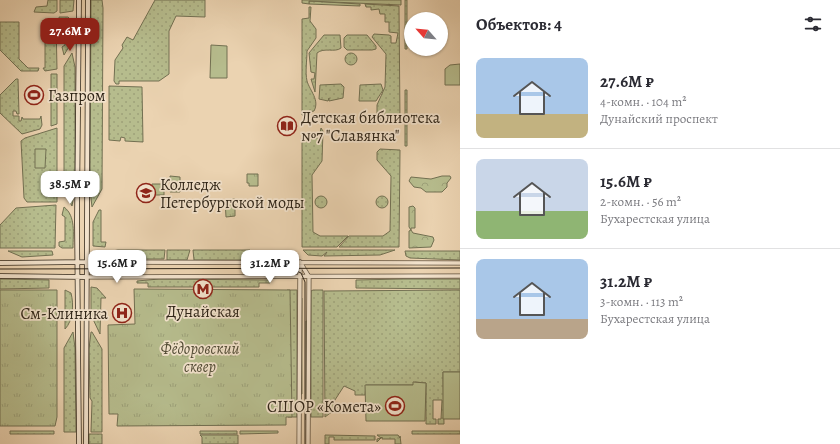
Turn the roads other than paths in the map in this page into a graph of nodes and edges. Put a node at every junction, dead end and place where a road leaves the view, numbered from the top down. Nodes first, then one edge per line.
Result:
1 (79, 0) edge
2 (88, 0) edge
3 (78, 262) junction
4 (87, 262) junction
5 (300, 262) junction
6 (0, 263) edge
7 (460, 263) edge
8 (0, 276) edge
9 (460, 276) edge
10 (78, 277) junction
11 (86, 277) junction
12 (300, 277) junction
13 (309, 277) junction
14 (79, 444) edge
15 (86, 444) edge
16 (299, 444) edge
17 (308, 444) edge

1 - 3 main road
2 - 4 main road
3 - 4 main road
3 - 6 main road
3 - 10 main road
4 - 5 street
4 - 11 main road
5 - 7 street
5 - 12 street
5 - 13 street
8 - 10 main road
9 - 13 street
10 - 11 main road
10 - 14 main road
11 - 12 street
11 - 15 main road
12 - 13 street
12 - 16 street
13 - 17 street

